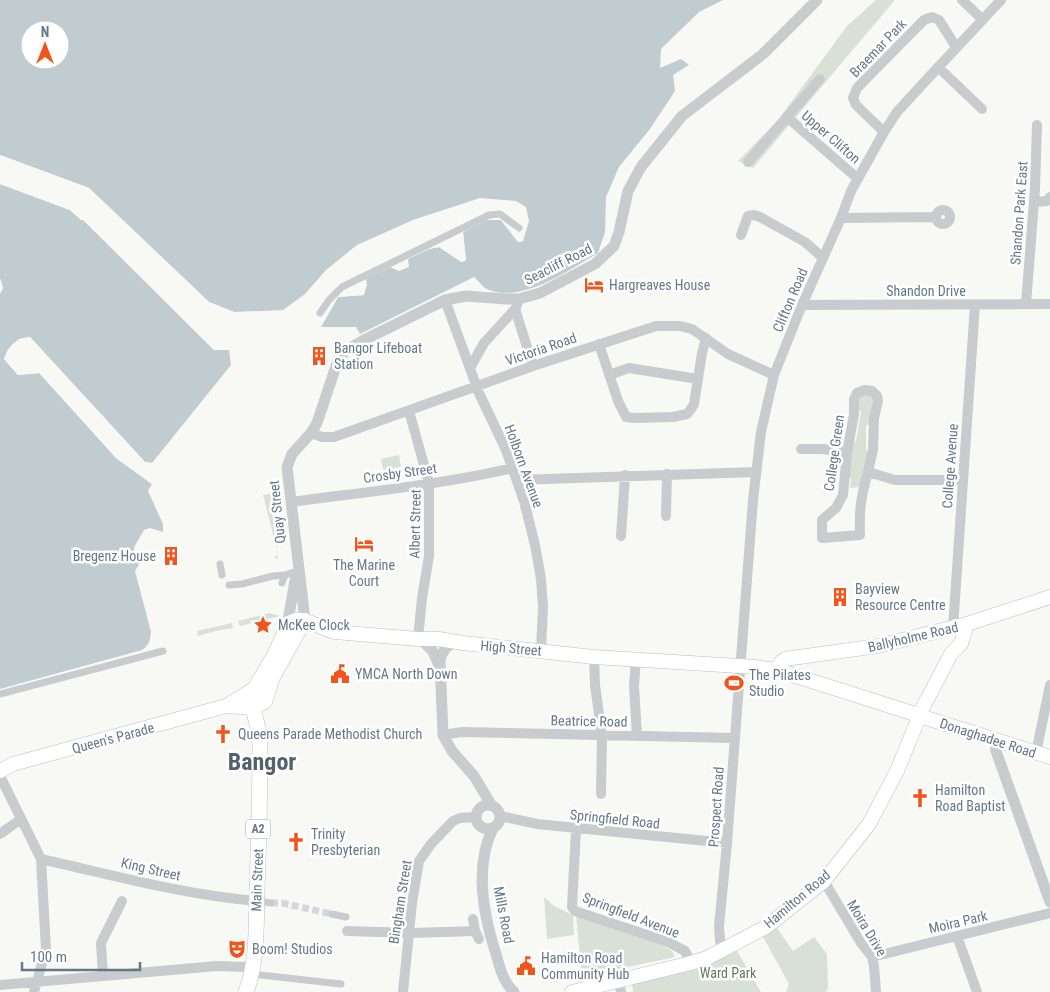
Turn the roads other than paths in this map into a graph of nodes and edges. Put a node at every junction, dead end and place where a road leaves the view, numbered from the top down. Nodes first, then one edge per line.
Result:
1 (818, 0) edge
2 (962, 0) edge
3 (1002, 0) edge
4 (982, 19) junction
5 (956, 47) junction
6 (938, 67) junction
7 (820, 79) dead end
8 (982, 109) dead end
9 (787, 117) junction
10 (1037, 125) dead end
11 (884, 132) junction
12 (748, 162) dead end
13 (857, 178) junction
14 (1035, 189) junction
15 (1050, 197) edge
16 (1034, 202) junction
17 (936, 217) dead end
18 (841, 218) junction
19 (519, 228) dead end
20 (741, 236) dead end
21 (823, 258) junction
22 (445, 300) junction
23 (517, 304) junction
24 (1026, 304) junction
25 (1050, 304) edge
26 (802, 305) junction
27 (974, 305) junction
28 (320, 313) dead end
29 (706, 338) junction
30 (599, 344) junction
31 (534, 366) junction
32 (470, 368) junction
33 (609, 375) junction
34 (774, 375) junction
35 (698, 379) junction
36 (477, 387) junction
37 (409, 412) junction
38 (311, 433) junction
39 (801, 449) dead end
40 (847, 453) junction
41 (513, 468) junction
42 (756, 472) junction
43 (868, 472) junction
44 (667, 474) junction
45 (625, 475) junction
46 (517, 480) junction
47 (963, 480) junction
48 (429, 483) junction
49 (291, 502) junction
50 (666, 516) dead end
51 (621, 536) dead end
52 (220, 564) dead end
53 (297, 568) junction
54 (222, 575) dead end
55 (285, 575) junction
56 (282, 583) dead end
57 (229, 584) dead end
58 (1050, 597) edge
59 (304, 620) junction
60 (967, 624) junction
61 (287, 626) junction
62 (953, 628) junction
63 (419, 639) junction
64 (456, 642) junction
65 (541, 650) junction
66 (163, 651) dead end
67 (951, 654) junction
68 (594, 657) junction
69 (636, 660) junction
70 (440, 666) junction
71 (740, 667) junction
72 (777, 670) junction
73 (1050, 685) edge
74 (254, 689) junction
75 (0, 694) edge
76 (226, 706) junction
77 (252, 708) junction
78 (919, 716) junction
79 (443, 735) junction
80 (602, 736) junction
81 (637, 736) junction
82 (734, 738) junction
83 (995, 740) junction
84 (1036, 753) junction
85 (1050, 757) edge
86 (0, 771) edge
87 (0, 776) edge
88 (601, 794) dead end
89 (492, 806) junction
90 (500, 816) junction
91 (476, 817) junction
92 (21, 819) junction
93 (493, 828) junction
94 (576, 829) junction
95 (0, 834) edge
96 (727, 843) junction
97 (41, 859) junction
98 (824, 880) junction
99 (1049, 895) edge
100 (122, 901) dead end
101 (264, 902) junction
102 (1050, 913) edge
103 (332, 914) tunnel mouth
104 (346, 917) dead end
105 (473, 919) dead end
106 (347, 931) dead end
107 (409, 932) junction
108 (957, 936) junction
109 (723, 948) junction
110 (872, 957) junction
111 (691, 963) junction
112 (103, 976) junction
113 (504, 978) junction
114 (251, 981) edge
115 (341, 984) dead end
116 (0, 985) edge
117 (620, 986) edge
118 (35, 987) edge
119 (403, 992) edge
120 (498, 992) edge
121 (514, 992) edge
122 (572, 992) edge
123 (876, 992) edge
124 (977, 992) edge

1 - 23 street, Seacliff Road
2 - 4 street
3 - 4 street, Clifton Road
4 - 5 street, Clifton Road
5 - 6 street, Clifton Road
5 - 11 street, Braemar Park
6 - 8 street
6 - 11 street, Clifton Road
7 - 9 street
9 - 12 street
9 - 13 street, Upper Clifton
10 - 14 street, Shandon Park East
11 - 13 street, Clifton Road
13 - 18 street, Clifton Road
14 - 15 street
14 - 16 street, Shandon Park East
15 - 16 street
16 - 24 street, Shandon Park East
17 - 18 street
18 - 21 street, Clifton Road
19 - 28 street
20 - 21 street
21 - 26 street, Clifton Road
22 - 23 street, Seacliff Road
22 - 32 street, Holborn Avenue
22 - 38 street, Seacliff Road
23 - 31 street
23 - 32 street
24 - 25 street, Shandon Drive
24 - 27 street, Shandon Drive
26 - 27 street, Shandon Drive
26 - 34 street, Clifton Road
27 - 47 street, College Avenue
29 - 30 street, Victoria Road
29 - 34 street, Victoria Road
29 - 35 street
30 - 31 street, Victoria Road
30 - 33 street
31 - 36 street, Victoria Road
32 - 36 street, Holborn Avenue
33 - 35 street
33 - 35 street
34 - 42 street, Clifton Road
36 - 37 street, Victoria Road
36 - 41 street, Holborn Avenue
37 - 38 street, Victoria Road
37 - 48 street, Albert Street
38 - 49 street, Quay Street
39 - 40 street
40 - 43 street, College Green
40 - 43 street, College Green
41 - 46 street, Holborn Avenue
41 - 48 street, Crosby Street
42 - 44 street
42 - 71 street, Clifton Road
43 - 47 street
44 - 45 street
44 - 50 street
45 - 46 street
45 - 51 street
46 - 65 street, Holborn Avenue
47 - 62 street, College Avenue
48 - 49 street, Crosby Street
48 - 63 street, Albert Street
49 - 53 street, Quay Street
52 - 54 street
53 - 55 street
53 - 59 street
53 - 61 street
55 - 56 street
55 - 57 street
58 - 60 main road, Ballyholme Road
59 - 61 main road
59 - 63 main road, High Street
59 - 77 main road
60 - 62 main road, Ballyholme Road
60 - 67 main road, Hamilton Road
61 - 74 main road
62 - 67 main road, Hamilton Road
62 - 72 main road, Ballyholme Road
63 - 64 main road, High Street
63 - 70 street
64 - 65 main road, High Street
64 - 70 street
65 - 68 main road, High Street
66 - 75 street
67 - 78 main road, Hamilton Road
68 - 69 main road, High Street
68 - 80 street
69 - 71 main road, High Street
69 - 81 street
70 - 79 street
71 - 72 main road, Donaghadee Road
71 - 82 street, Prospect Road
72 - 78 main road, Donaghadee Road
73 - 84 street
74 - 76 main road
74 - 77 main road, Main Street / A2
76 - 77 main road
76 - 86 main road, Queen's Parade
77 - 101 main road, Main Street / A2
78 - 83 main road, Donaghadee Road
78 - 98 main road, Hamilton Road
79 - 80 street, Beatrice Road
79 - 89 street
80 - 81 street, Beatrice Road
80 - 88 street
81 - 82 street, Beatrice Road
82 - 96 street, Prospect Road
83 - 84 main road, Donaghadee Road
83 - 99 street
84 - 85 main road, Donaghadee Road
87 - 92 street
89 - 90 street
89 - 91 street
90 - 93 street
90 - 94 street, Springfield Road
91 - 93 street
91 - 107 street, Bingham Street
92 - 95 street
92 - 97 street
93 - 113 street, Mills Road
94 - 96 street, Springfield Road
94 - 111 street, Springfield Avenue
96 - 109 street, Prospect Road
97 - 101 street, King Street
97 - 118 street
98 - 109 main road, Hamilton Road
98 - 110 street, Moira Drive
100 - 112 street
101 - 114 main road, Main Street / A2
102 - 108 street, Moira Park
103 - 104 street
105 - 107 street
106 - 107 street
107 - 119 street, Bingham Street
108 - 110 street, Moira Park
108 - 124 street
109 - 111 main road, Hamilton Road
110 - 123 street, Moira Drive
111 - 117 main road, Hamilton Road
112 - 114 street
112 - 118 street
113 - 120 street
113 - 121 street, Mills Road
114 - 115 street
116 - 118 street
117 - 122 main road, Hamilton Road

